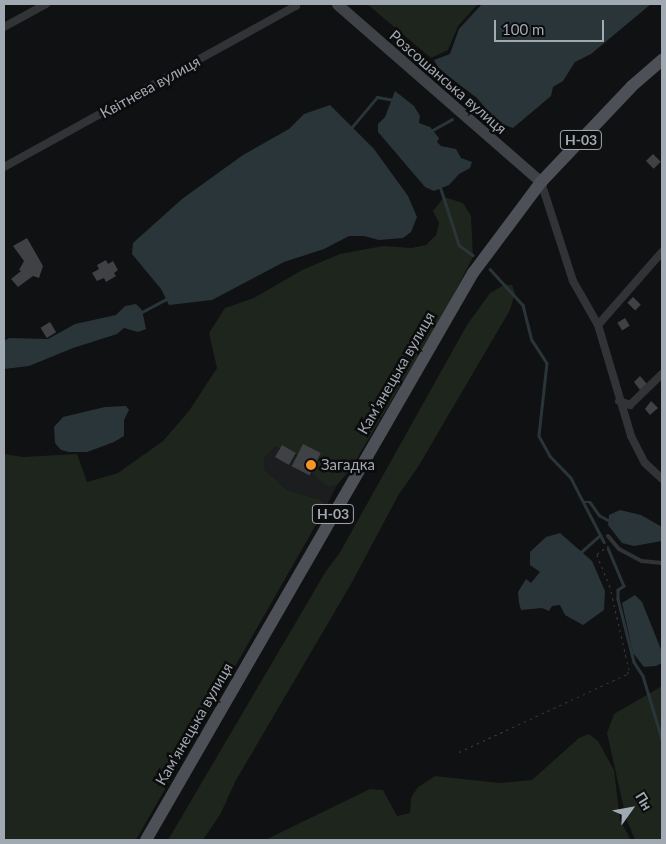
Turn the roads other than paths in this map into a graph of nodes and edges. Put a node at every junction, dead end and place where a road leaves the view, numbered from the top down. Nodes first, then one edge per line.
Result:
1 (46, 4) edge
2 (337, 4) edge
3 (295, 5) edge
4 (4, 27) edge
5 (662, 60) edge
6 (4, 167) edge
7 (540, 182) junction
8 (662, 252) edge
9 (598, 325) junction
10 (662, 374) edge
11 (619, 401) junction
12 (662, 479) edge
13 (608, 536) dead end
14 (662, 563) edge
15 (146, 840) edge

1 - 4 street
2 - 7 street, Розсошанська вулиця
3 - 6 street, Квітнева вулиця
5 - 7 main road, Камʼянецька вулиця / Н-03
7 - 9 street
7 - 15 main road, Камʼянецька вулиця / Н-03
8 - 9 street
9 - 11 street
10 - 11 street
11 - 12 street
13 - 14 lane

